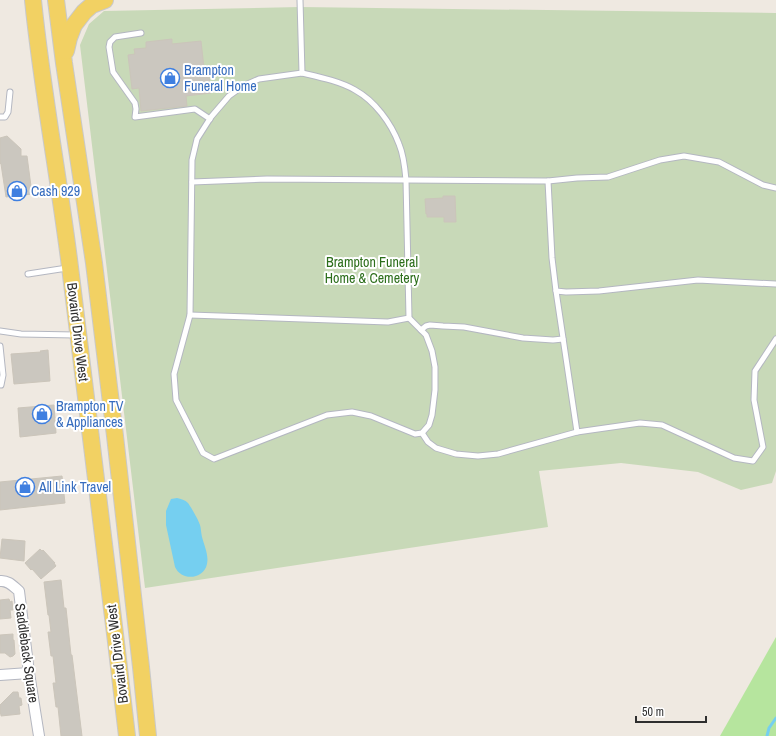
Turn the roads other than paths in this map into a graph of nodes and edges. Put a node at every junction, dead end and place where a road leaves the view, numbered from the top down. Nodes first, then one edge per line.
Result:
1 (33, 0) edge
2 (56, 0) edge
3 (105, 0) edge
4 (300, 0) edge
5 (141, 34) dead end
6 (64, 63) junction
7 (302, 73) junction
8 (10, 92) dead end
9 (0, 117) edge
10 (210, 119) junction
11 (406, 180) junction
12 (548, 181) junction
13 (192, 182) junction
14 (776, 188) edge
15 (94, 263) junction
16 (70, 267) junction
17 (28, 274) dead end
18 (776, 284) edge
19 (556, 291) junction
20 (190, 315) junction
21 (409, 318) junction
22 (421, 330) junction
23 (0, 331) edge
24 (78, 335) junction
25 (563, 339) junction
26 (776, 339) edge
27 (0, 346) edge
28 (1, 385) dead end
29 (577, 432) junction
30 (422, 433) junction
31 (0, 581) edge
32 (29, 673) junction
33 (0, 675) edge
34 (39, 736) edge
35 (127, 736) edge
36 (148, 736) edge

1 - 16 main road, Bovaird Drive West
2 - 6 main road, Bovaird Drive West
3 - 6 main road
4 - 7 lane
5 - 10 lane
6 - 15 main road, Bovaird Drive West
7 - 10 lane
7 - 11 lane
8 - 9 lane
10 - 13 lane
11 - 12 lane
11 - 13 lane
11 - 21 lane
12 - 14 lane
12 - 19 lane
13 - 20 lane
15 - 16 main road
15 - 36 main road, Bovaird Drive West
16 - 17 lane
16 - 24 main road, Bovaird Drive West
18 - 19 lane
19 - 25 lane
20 - 21 lane
20 - 30 lane
21 - 22 lane
22 - 25 lane
22 - 30 lane
23 - 24 lane
24 - 35 main road, Bovaird Drive West
25 - 29 lane
26 - 29 lane
27 - 28 lane
29 - 30 lane
31 - 32 street, Saddleback Square
32 - 33 street
32 - 34 street, Saddleback Square

